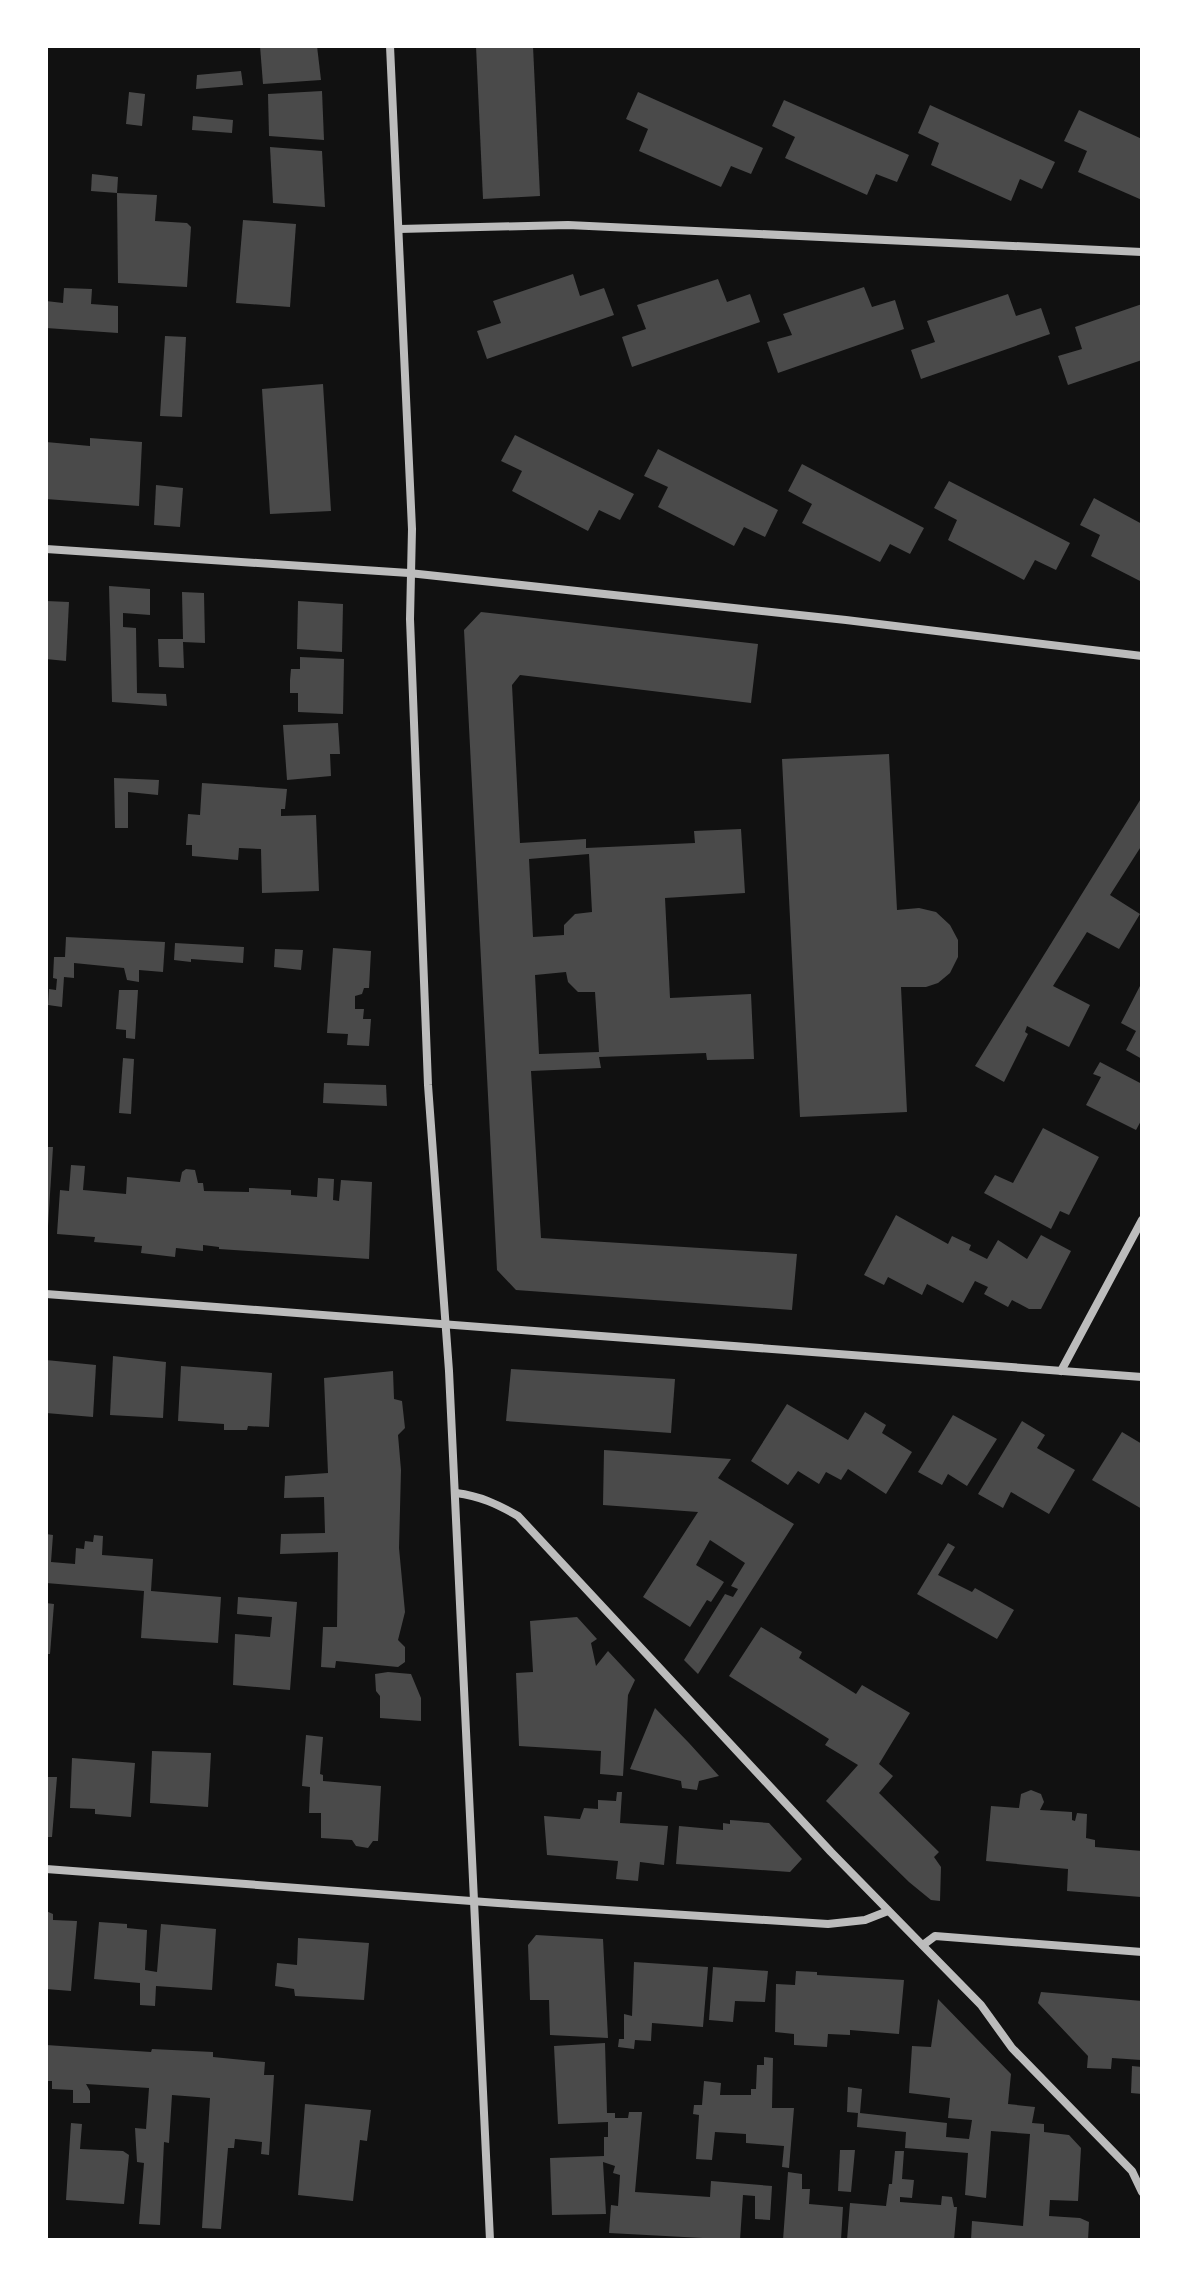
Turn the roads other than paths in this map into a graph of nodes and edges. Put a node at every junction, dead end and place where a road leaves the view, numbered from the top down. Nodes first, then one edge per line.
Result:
1 (390, 46) edge
2 (399, 229) junction
3 (1142, 252) edge
4 (46, 549) edge
5 (409, 573) junction
6 (1142, 656) edge
7 (1142, 1220) edge
8 (46, 1294) edge
9 (446, 1324) junction
10 (1061, 1371) junction
11 (1142, 1377) edge
12 (456, 1493) junction
13 (46, 1869) edge
14 (473, 1900) junction
15 (888, 1911) junction
16 (923, 1945) junction
17 (1142, 1952) edge
18 (1142, 2192) edge
19 (490, 2240) edge

1 - 2 street
2 - 3 street
2 - 5 street
4 - 5 street
5 - 6 street
5 - 9 street
7 - 10 street
8 - 9 street
9 - 10 street
9 - 12 street
10 - 11 street
12 - 14 street
12 - 15 street
13 - 14 street
14 - 15 street
14 - 19 street
15 - 16 street
16 - 17 street
16 - 18 street

